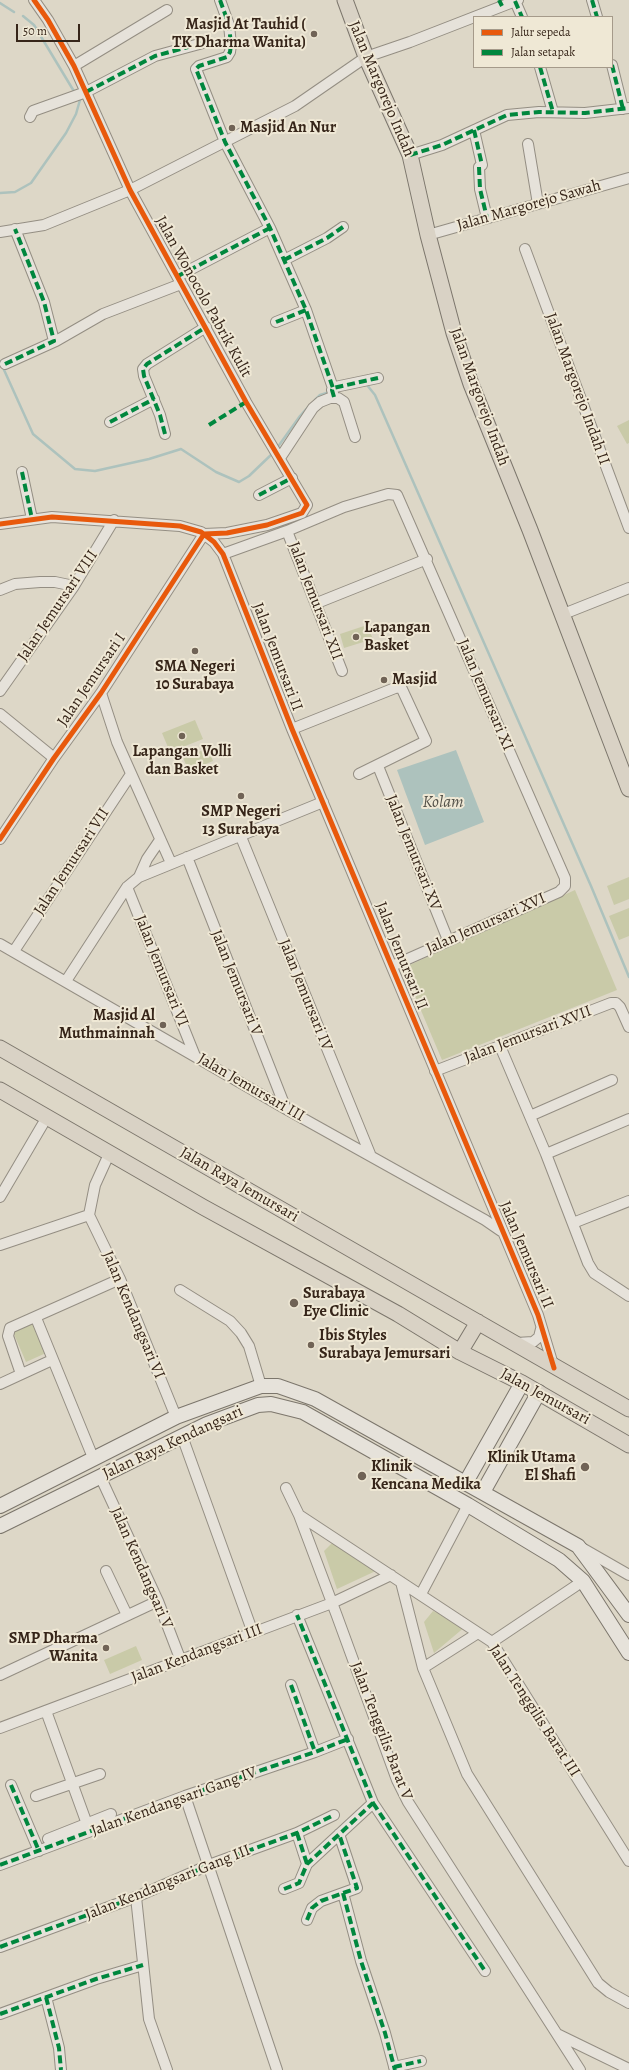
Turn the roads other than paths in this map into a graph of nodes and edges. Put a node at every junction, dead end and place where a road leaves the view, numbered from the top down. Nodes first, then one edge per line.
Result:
1 (34, 0) edge
2 (220, 0) edge
3 (345, 0) edge
4 (517, 0) edge
5 (592, 0) edge
6 (501, 3) edge
7 (167, 10) dead end
8 (522, 16) edge
9 (597, 16) edge
10 (203, 43) dead end
11 (366, 57) junction
12 (74, 66) junction
13 (540, 68) edge
14 (613, 68) edge
15 (79, 94) junction
16 (626, 108) edge
17 (553, 112) junction
18 (30, 117) dead end
19 (474, 130) junction
20 (225, 142) junction
21 (528, 144) dead end
22 (410, 155) junction
23 (629, 178) edge
24 (130, 190) junction
25 (538, 204) junction
26 (487, 218) junction
27 (343, 227) dead end
28 (270, 228) junction
29 (16, 230) junction
30 (0, 232) edge
31 (428, 235) junction
32 (525, 249) dead end
33 (284, 260) junction
34 (180, 280) junction
35 (306, 310) junction
36 (276, 322) dead end
37 (206, 327) junction
38 (54, 341) junction
39 (5, 364) dead end
40 (378, 378) dead end
41 (333, 393) junction
42 (154, 399) junction
43 (110, 422) dead end
44 (164, 434) dead end
45 (355, 437) dead end
46 (279, 457) junction
47 (22, 472) dead end
48 (292, 478) junction
49 (259, 495) dead end
50 (32, 519) junction
51 (114, 520) junction
52 (0, 524) edge
53 (629, 528) edge
54 (287, 531) junction
55 (204, 534) junction
56 (223, 554) junction
57 (426, 559) junction
58 (74, 586) junction
59 (629, 588) edge
60 (0, 590) edge
61 (317, 603) junction
62 (561, 615) junction
63 (342, 671) dead end
64 (0, 691) edge
65 (101, 693) junction
66 (0, 714) edge
67 (292, 729) junction
68 (54, 758) junction
69 (378, 766) junction
70 (131, 774) junction
71 (359, 774) dead end
72 (629, 789) edge
73 (323, 802) junction
74 (241, 837) junction
75 (0, 839) edge
76 (160, 840) junction
77 (187, 857) junction
78 (171, 863) junction
79 (139, 877) junction
80 (127, 887) junction
81 (559, 892) joint
82 (448, 940) junction
83 (0, 944) edge
84 (14, 951) junction
85 (392, 966) junction
86 (66, 981) junction
87 (629, 1027) edge
88 (500, 1046) junction
89 (0, 1048) edge
90 (196, 1056) junction
91 (435, 1071) junction
92 (612, 1080) dead end
93 (0, 1090) edge
94 (286, 1109) junction
95 (530, 1116) junction
96 (47, 1117) junction
97 (629, 1119) edge
98 (110, 1152) junction
99 (370, 1154) junction
100 (546, 1154) junction
101 (0, 1197) edge
102 (629, 1201) edge
103 (89, 1214) junction
104 (573, 1223) junction
105 (502, 1231) junction
106 (0, 1245) edge
107 (120, 1279) junction
108 (180, 1290) dead end
109 (629, 1296) edge
110 (36, 1318) junction
111 (478, 1322) junction
112 (541, 1329) junction
113 (514, 1343) junction
114 (460, 1352) junction
115 (52, 1360) junction
116 (554, 1368) junction
117 (21, 1374) junction
118 (522, 1383) junction
119 (0, 1384) edge
120 (261, 1386) junction
121 (538, 1392) junction
122 (200, 1407) junction
123 (629, 1409) edge
124 (176, 1417) junction
125 (207, 1424) junction
126 (182, 1436) junction
127 (392, 1441) junction
128 (629, 1445) edge
129 (381, 1456) junction
130 (94, 1460) junction
131 (100, 1476) junction
132 (466, 1482) junction
133 (286, 1488) dead end
134 (483, 1492) junction
135 (468, 1505) junction
136 (0, 1506) edge
137 (299, 1515) junction
138 (0, 1526) edge
139 (578, 1546) junction
140 (106, 1571) dead end
141 (391, 1575) junction
142 (629, 1575) edge
143 (583, 1581) junction
144 (401, 1582) junction
145 (421, 1594) junction
146 (158, 1601) junction
147 (332, 1603) junction
148 (128, 1615) junction
149 (297, 1615) junction
150 (629, 1615) edge
151 (253, 1633) junction
152 (478, 1633) junction
153 (492, 1642) junction
154 (629, 1653) edge
155 (181, 1661) junction
156 (423, 1668) junction
157 (0, 1675) edge
158 (292, 1685) dead end
159 (46, 1712) junction
160 (0, 1728) edge
161 (348, 1739) junction
162 (314, 1752) junction
163 (100, 1774) dead end
164 (73, 1784) junction
165 (11, 1786) dead end
166 (36, 1796) dead end
167 (185, 1796) junction
168 (373, 1803) junction
169 (111, 1814) dead end
170 (334, 1815) dead end
171 (87, 1824) junction
172 (297, 1833) junction
173 (338, 1834) junction
174 (48, 1839) dead end
175 (39, 1851) junction
176 (629, 1861) edge
177 (307, 1864) junction
178 (0, 1865) edge
179 (209, 1865) junction
180 (284, 1889) dead end
181 (343, 1893) junction
182 (136, 1897) junction
183 (307, 1920) dead end
184 (0, 1947) edge
185 (143, 1966) junction
186 (485, 1971) dead end
187 (46, 1997) junction
188 (629, 2004) edge
189 (0, 2014) edge
190 (557, 2034) junction
191 (421, 2061) dead end
192 (394, 2068) edge
193 (61, 2070) edge
194 (167, 2070) edge
195 (277, 2070) edge
196 (580, 2070) edge
197 (629, 2070) edge

1 - 12 street, Jalan Wonocolo Pabrik Kulit
2 - 20 street
3 - 11 main road, Jalan Margorejo Indah
4 - 6 street
4 - 8 street
5 - 9 street
6 - 11 street
7 - 12 street
10 - 15 street
11 - 20 street
11 - 22 main road, Jalan Margorejo Indah
12 - 15 street, Jalan Wonocolo Pabrik Kulit
13 - 17 street
14 - 16 street
15 - 18 street
15 - 24 street, Jalan Wonocolo Pabrik Kulit
16 - 17 street
17 - 19 street
19 - 22 street
19 - 26 street
20 - 24 street
20 - 28 street
21 - 25 street
22 - 31 main road, Jalan Margorejo Indah
23 - 25 street, Jalan Margorejo Sawah
24 - 29 street
24 - 34 street, Jalan Wonocolo Pabrik Kulit
25 - 26 street, Jalan Margorejo Sawah
26 - 31 street, Jalan Margorejo Sawah
27 - 33 street
28 - 33 street
28 - 34 street
29 - 30 street
29 - 38 street
31 - 62 main road, Jalan Margorejo Indah
32 - 53 street, Jalan Margorejo Indah II
33 - 35 street
34 - 37 street, Jalan Wonocolo Pabrik Kulit
34 - 38 street
35 - 36 street
35 - 41 street
37 - 42 street
37 - 46 street, Jalan Wonocolo Pabrik Kulit
38 - 39 street
40 - 41 street
41 - 45 street
41 - 46 street
42 - 43 street
42 - 44 street
46 - 48 street, Jalan Wonocolo Pabrik Kulit
47 - 50 street
48 - 49 street
48 - 55 street, Jalan Wonocolo Pabrik Kulit
50 - 51 street
50 - 52 street
51 - 55 street
51 - 58 street, Jalan Jemursari VIII
54 - 56 street
54 - 57 street, Jalan Jemursari XI
54 - 61 street, Jalan Jemursari XII
55 - 56 street
55 - 65 street, Jalan Jemursari I
56 - 67 street, Jalan Jemursari II
57 - 61 street
57 - 81 street, Jalan Jemursari XI
58 - 60 street
58 - 64 street, Jalan Jemursari VIII
59 - 62 street
61 - 63 street, Jalan Jemursari XII
62 - 72 main road, Jalan Margorejo Indah
65 - 68 street, Jalan Jemursari I
65 - 70 street
66 - 68 street
67 - 69 street
67 - 73 street, Jalan Jemursari II
68 - 75 street, Jalan Jemursari I
69 - 71 street
69 - 82 street, Jalan Jemursari XV
70 - 76 street
70 - 84 street, Jalan Jemursari VII
73 - 74 street, Jalan Jemursari VI
73 - 85 street, Jalan Jemursari II
74 - 77 street, Jalan Jemursari VI
74 - 99 street, Jalan Jemursari IV
76 - 78 street
76 - 79 street, Jalan Jemursari VI
77 - 78 street, Jalan Jemursari VI
77 - 94 street, Jalan Jemursari V
78 - 79 street, Jalan Jemursari VI
79 - 80 street, Jalan Jemursari VI
80 - 86 street, Jalan Jemursari VI
80 - 90 street, Jalan Jemursari VI
81 - 82 street, Jalan Jemursari XVI
82 - 85 street, Jalan Jemursari XVI
83 - 84 street, Jalan Jemursari III
84 - 86 street, Jalan Jemursari III
85 - 91 street, Jalan Jemursari II
86 - 90 street, Jalan Jemursari III
87 - 88 street, Jalan Jemursari XVII
88 - 91 street, Jalan Jemursari XVII
88 - 95 street
89 - 111 main road, Jalan Raya Jemursari
90 - 94 street, Jalan Jemursari III
91 - 105 street, Jalan Jemursari II
92 - 95 street
93 - 96 main road
94 - 99 street, Jalan Jemursari III
95 - 100 street
96 - 98 main road
96 - 101 street
97 - 100 street
98 - 103 street
98 - 114 main road
99 - 105 street, Jalan Jemursari III
100 - 104 street
102 - 104 street
103 - 106 street
103 - 107 street, Jalan Kendangsari VI
104 - 109 street
105 - 112 street, Jalan Jemursari II
107 - 110 street
107 - 124 street, Jalan Kendangsari VI
108 - 120 street
110 - 115 street
110 - 117 street
111 - 113 main road, Jalan Jemursari
111 - 114 main road
112 - 113 street, Jalan Jemursari II
112 - 116 street, Jalan Jemursari II
113 - 116 main road, Jalan Jemursari
114 - 118 main road, Jalan Jemursari
115 - 117 street
115 - 130 street
116 - 123 main road, Jalan Jemursari
117 - 119 street
118 - 121 main road, Jalan Jemursari
118 - 132 main road
120 - 122 main road, Jalan Raya Kendangsari
120 - 127 main road, Jalan Raya Kendangsari
121 - 128 main road, Jalan Jemursari
121 - 134 main road
122 - 124 main road, Jalan Raya Kendangsari
122 - 125 main road
124 - 130 main road, Jalan Raya Kendangsari
125 - 126 main road, Jalan Raya Kendangsari
125 - 129 main road, Jalan Raya Kendangsari
126 - 131 main road, Jalan Raya Kendangsari
126 - 151 street
127 - 129 main road
127 - 132 main road, Jalan Raya Kendangsari
129 - 135 main road, Jalan Raya Kendangsari
130 - 136 main road, Jalan Raya Kendangsari
131 - 138 main road, Jalan Raya Kendangsari
131 - 146 street, Jalan Kendangsari V
132 - 134 main road, Jalan Raya Kendangsari
133 - 137 street, Jalan Tenggilis Barat V
134 - 139 main road, Jalan Raya Kendangsari
135 - 143 main road, Jalan Raya Kendangsari
135 - 145 street
137 - 141 street, Jalan Tenggilis Barat III
137 - 147 street, Jalan Tenggilis Barat V
139 - 142 street
139 - 150 main road, Jalan Raya Kendangsari
140 - 148 street
141 - 144 street, Jalan Tenggilis Barat III
141 - 147 street, Jalan Kendangsari III
143 - 153 street
143 - 154 main road, Jalan Raya Kendangsari
144 - 145 street, Jalan Tenggilis Barat III
144 - 156 street
145 - 152 street, Jalan Tenggilis Barat III
146 - 148 street
146 - 155 street, Jalan Kendangsari V
147 - 149 street, Jalan Kendangsari III
147 - 190 street, Jalan Tenggilis Barat V
148 - 157 street
149 - 151 street, Jalan Kendangsari III
149 - 161 street
151 - 155 street, Jalan Kendangsari III
152 - 153 street, Jalan Tenggilis Barat III
152 - 156 street
153 - 176 street, Jalan Tenggilis Barat III
155 - 159 street, Jalan Kendangsari III
156 - 188 street
158 - 162 street
159 - 160 street, Jalan Kendangsari III
159 - 164 street
161 - 162 street, Jalan Kendangsari Gang IV
161 - 168 street
162 - 167 street, Jalan Kendangsari Gang IV
163 - 164 street
164 - 166 street
164 - 171 street
165 - 175 street
167 - 175 street, Jalan Kendangsari Gang IV
167 - 179 street
168 - 173 street
168 - 186 street
169 - 171 street
170 - 172 street, Jalan Kendangsari Gang III
171 - 174 street
172 - 177 street
172 - 179 street, Jalan Kendangsari Gang III
173 - 177 street
173 - 181 street
175 - 178 street, Jalan Kendangsari Gang IV
177 - 180 street
179 - 182 street, Jalan Kendangsari Gang III
179 - 195 street
181 - 183 street
181 - 192 street
182 - 184 street, Jalan Kendangsari Gang III
182 - 185 street
185 - 187 street
185 - 194 street
187 - 189 street
187 - 193 street
190 - 196 street, Jalan Tenggilis Barat V
190 - 197 street
191 - 192 street

